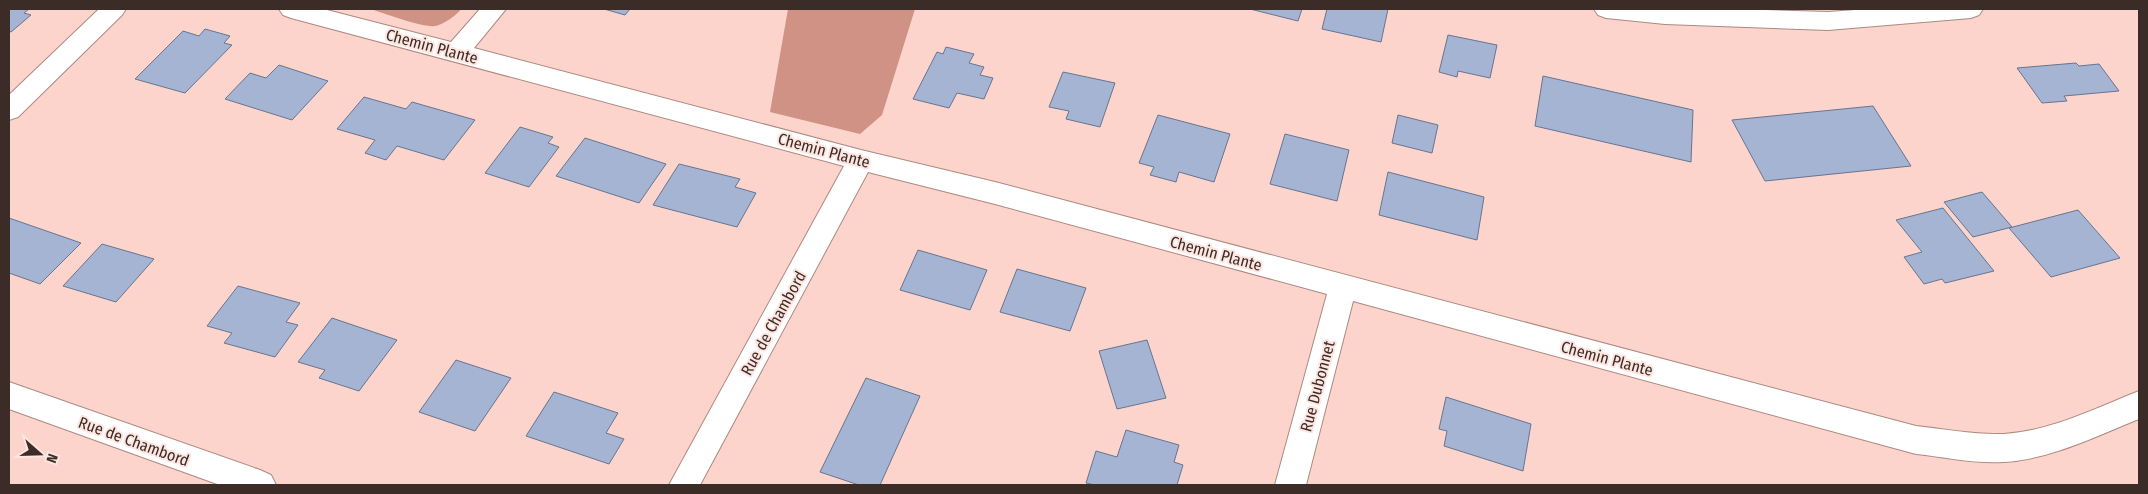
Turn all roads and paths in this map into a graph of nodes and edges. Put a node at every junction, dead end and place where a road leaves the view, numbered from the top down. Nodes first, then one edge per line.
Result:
1 (114, 9) edge
2 (292, 9) edge
3 (494, 9) edge
4 (1971, 9) edge
5 (1619, 10) edge
6 (457, 52) junction
7 (9, 110) edge
8 (861, 160) junction
9 (1343, 287) junction
10 (9, 396) edge
11 (2139, 405) edge
12 (260, 485) edge
13 (684, 485) edge
14 (1290, 485) edge

1 - 7 street
2 - 6 street, Chemin Plante
3 - 6 street
4 - 5 street
6 - 8 street, Chemin Plante
8 - 9 street, Chemin Plante
8 - 13 street, Rue de Chambord
9 - 11 street, Chemin Plante
9 - 14 street, Rue Dubonnet
10 - 12 street, Rue de Chambord

